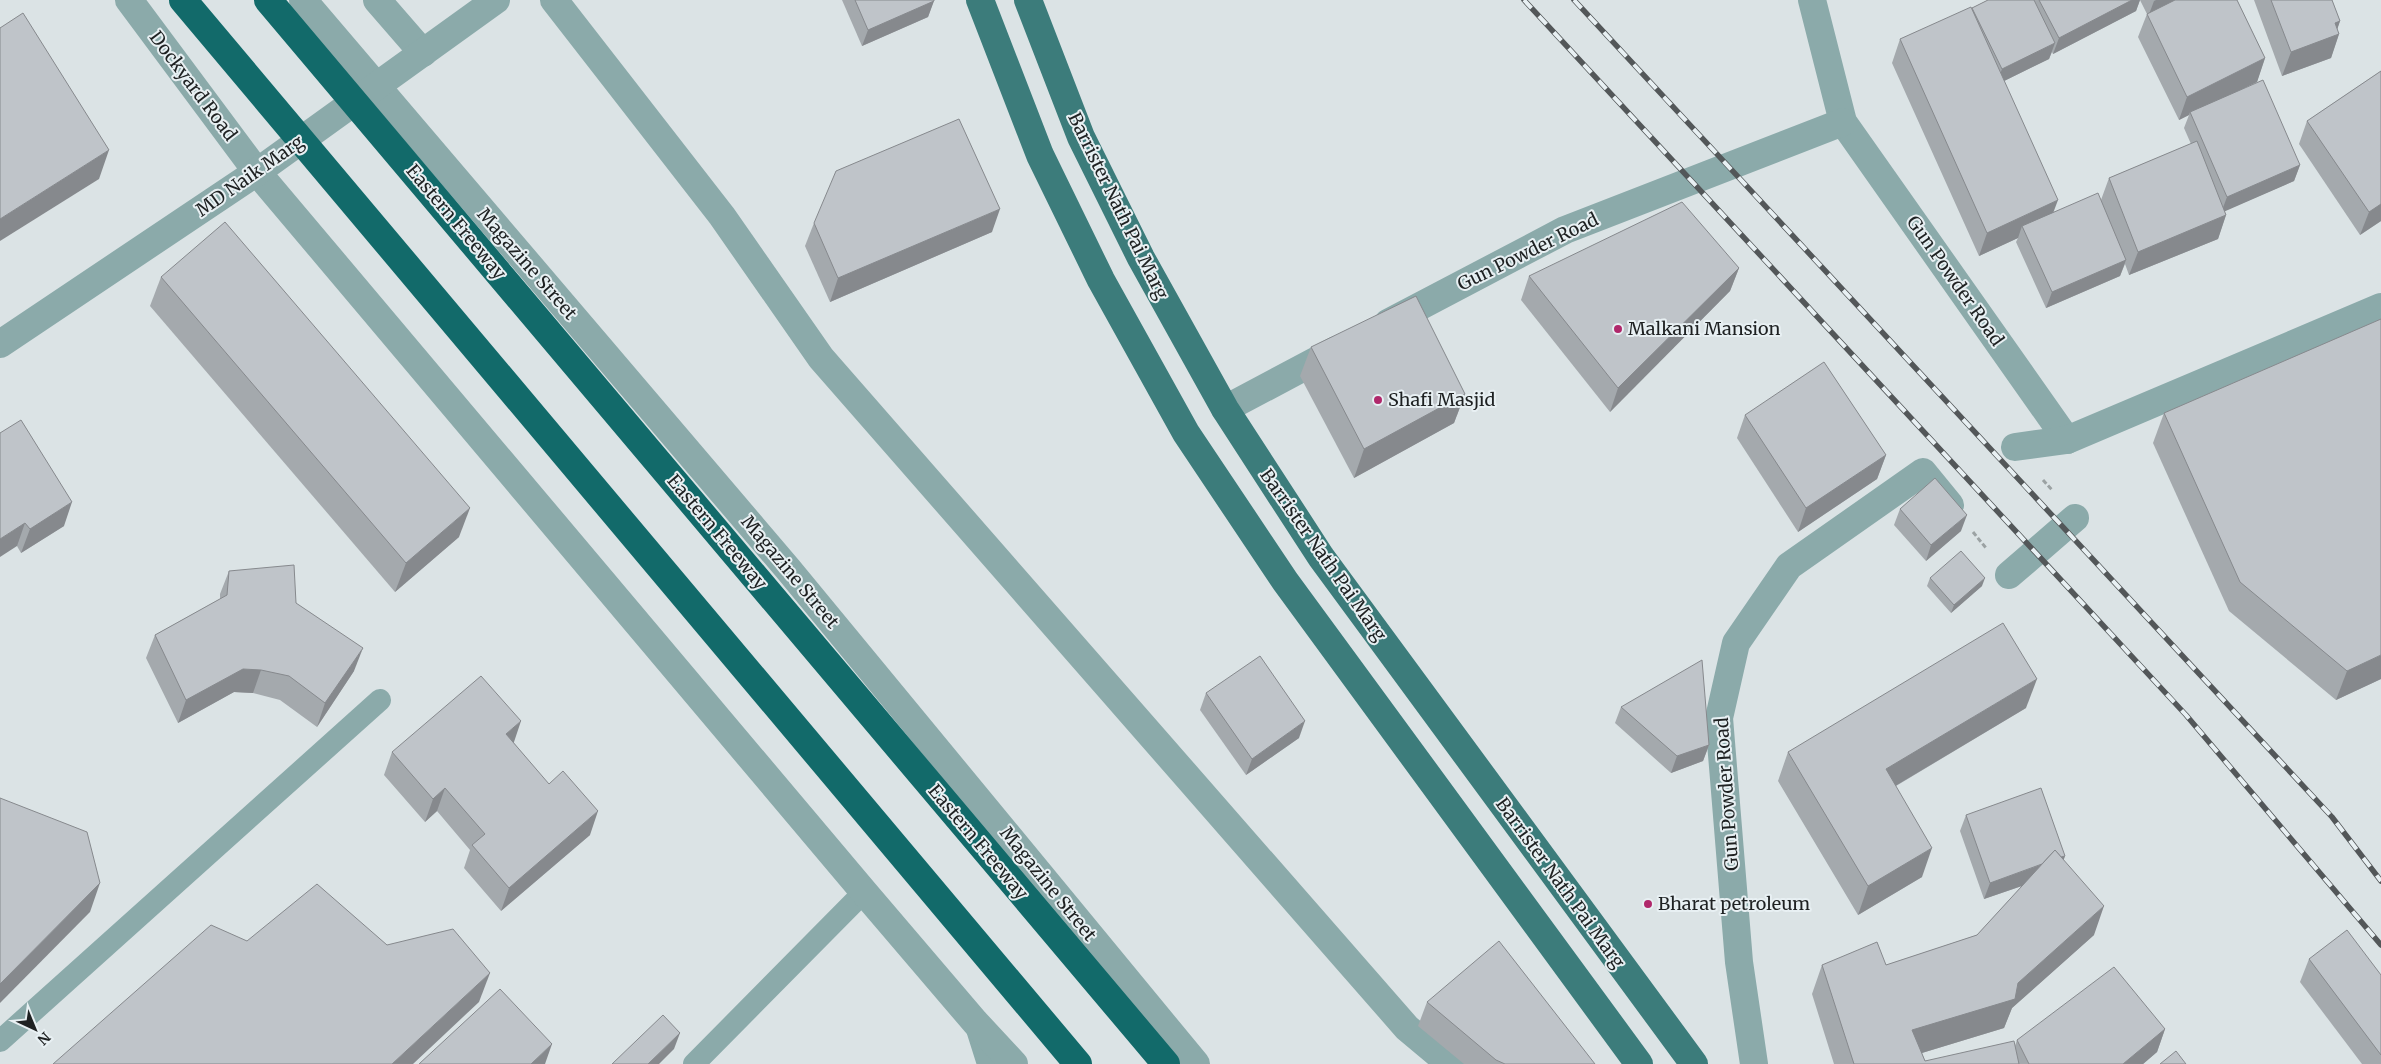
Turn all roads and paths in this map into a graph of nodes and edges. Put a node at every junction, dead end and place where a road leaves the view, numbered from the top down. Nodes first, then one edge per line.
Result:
1 (128, 0) edge
2 (183, 0) edge
3 (268, 0) edge
4 (303, 0) edge
5 (378, 0) edge
6 (496, 0) edge
7 (554, 0) edge
8 (980, 0) edge
9 (1028, 0) edge
10 (1812, 0) edge
11 (423, 53) junction
12 (376, 87) junction
13 (1844, 122) junction
14 (257, 172) junction
15 (2381, 307) edge
16 (0, 344) edge
17 (1225, 409) junction
18 (2067, 440) junction
19 (2015, 447) joint
20 (1950, 505) joint
21 (2075, 518) joint
22 (2009, 575) joint
23 (380, 700) dead end
24 (864, 892) junction
25 (975, 1022) junction
26 (0, 1041) edge
27 (694, 1064) edge
28 (988, 1064) edge
29 (1014, 1064) edge
30 (1078, 1064) edge
31 (1166, 1064) edge
32 (1196, 1064) edge
33 (1450, 1064) edge
34 (1638, 1064) edge
35 (1694, 1064) edge
36 (1754, 1064) edge

1 - 14 street, Dockyard Road
2 - 30 highway, bridge
3 - 31 highway, Eastern Freeway, bridge
4 - 12 street
5 - 11 street
6 - 11 street, MD Naik Marg
7 - 33 street
8 - 34 main road
9 - 17 main road, Barrister Nath Pai Marg
10 - 13 street, Gun Powder Road
11 - 12 street, MD Naik Marg
12 - 14 street, MD Naik Marg
12 - 32 street, Magazine Street
13 - 17 street, Gun Powder Road
13 - 18 street, Gun Powder Road
14 - 16 street, MD Naik Marg
14 - 24 street
15 - 18 street
17 - 35 main road, Barrister Nath Pai Marg
18 - 19 street
19 - 21 path
20 - 22 path
20 - 36 street, Gun Powder Road
21 - 22 street
23 - 26 lane
24 - 25 street
24 - 27 lane
25 - 28 lane
25 - 29 street

